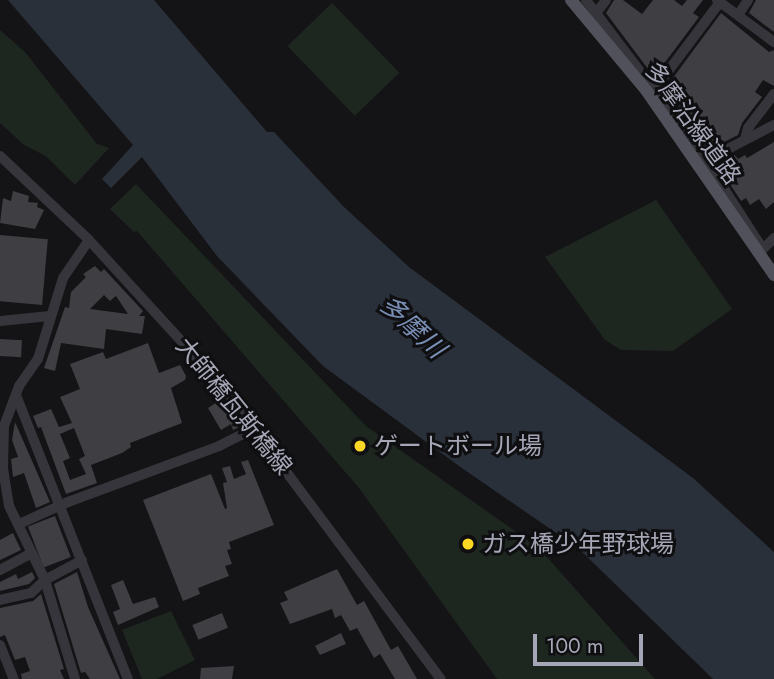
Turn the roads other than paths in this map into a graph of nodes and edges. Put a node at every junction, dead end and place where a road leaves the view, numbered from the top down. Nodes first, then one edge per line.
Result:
1 (571, 0) edge
2 (586, 0) edge
3 (606, 0) edge
4 (748, 0) edge
5 (719, 1) edge
6 (596, 13) junction
7 (738, 15) junction
8 (774, 42) edge
9 (654, 90) junction
10 (774, 94) edge
11 (774, 125) edge
12 (744, 139) junction
13 (0, 156) edge
14 (705, 161) junction
15 (774, 238) edge
16 (89, 240) junction
17 (774, 275) edge
18 (50, 316) junction
19 (0, 321) edge
20 (16, 395) junction
21 (2, 426) edge
22 (255, 428) junction
23 (61, 504) junction
24 (19, 524) junction
25 (30, 554) junction
26 (82, 560) junction
27 (0, 570) edge
28 (45, 580) junction
29 (0, 600) edge
30 (0, 645) edge
31 (14, 679) edge
32 (75, 679) edge
33 (128, 679) edge
34 (441, 679) edge

1 - 17 main road, 多摩沿線道路
2 - 6 street
3 - 6 street
4 - 7 street
5 - 7 street
5 - 9 street
6 - 9 street
7 - 8 street
9 - 14 street
10 - 12 street
11 - 12 street
12 - 14 street
13 - 16 street, 大師橋瓦斯橋線
14 - 15 street
16 - 18 street
16 - 22 street, 大師橋瓦斯橋線
18 - 19 street
18 - 20 street
20 - 21 street
20 - 23 street
21 - 24 street
22 - 23 street
22 - 34 street, 大師橋瓦斯橋線
23 - 24 street
23 - 26 street
24 - 25 street
25 - 27 street
25 - 28 street
26 - 28 street
26 - 33 street
28 - 29 street
28 - 32 street
30 - 31 street

